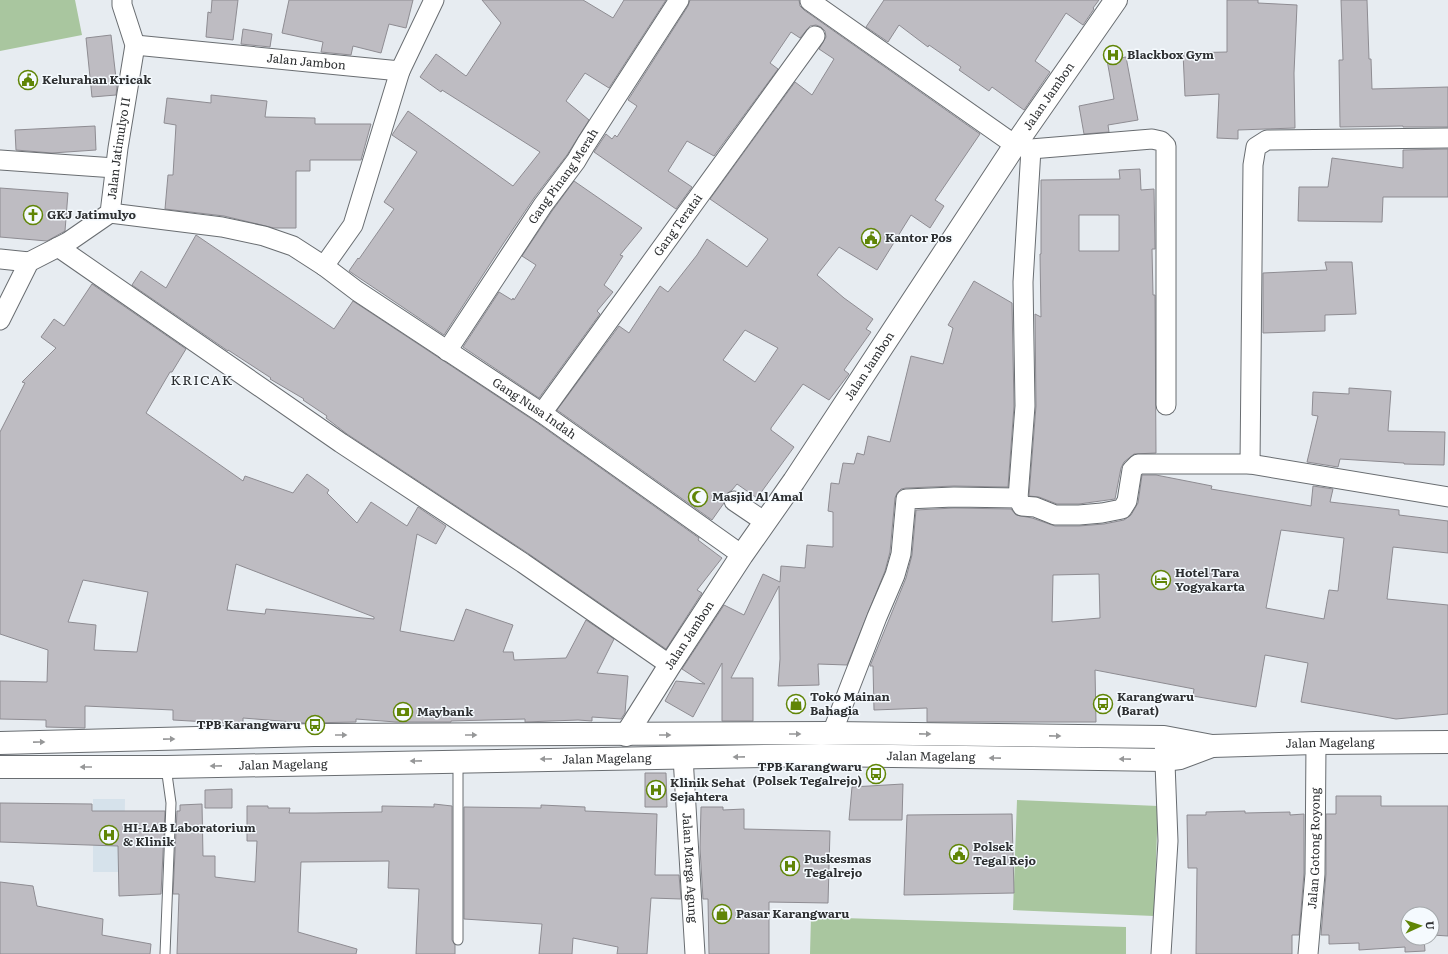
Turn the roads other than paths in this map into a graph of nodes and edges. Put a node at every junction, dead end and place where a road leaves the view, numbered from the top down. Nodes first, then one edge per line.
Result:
1 (122, 0) edge
2 (434, 0) edge
3 (679, 0) edge
4 (1116, 0) edge
5 (810, 1) dead end
6 (815, 36) dead end
7 (135, 45) junction
8 (400, 71) junction
9 (1448, 138) edge
10 (1023, 147) junction
11 (0, 160) edge
12 (115, 168) junction
13 (110, 212) junction
14 (58, 247) junction
15 (0, 259) edge
16 (29, 262) junction
17 (324, 266) junction
18 (0, 320) edge
19 (447, 351) junction
20 (1166, 405) dead end
21 (542, 413) junction
22 (1250, 464) junction
23 (1018, 498) junction
24 (1448, 498) edge
25 (734, 501) dead end
26 (765, 522) junction
27 (742, 555) junction
28 (670, 665) junction
29 (832, 733) junction
30 (626, 735) junction
31 (1164, 737) junction
32 (1448, 742) edge
33 (0, 743) edge
34 (1316, 743) junction
35 (1212, 746) junction
36 (683, 757) junction
37 (1164, 760) junction
38 (458, 761) junction
39 (166, 766) junction
40 (0, 767) edge
41 (458, 940) dead end
42 (165, 954) edge
43 (695, 954) edge
44 (1161, 954) edge
45 (1308, 954) edge

1 - 7 street, Jalan Jatimulyo II
2 - 8 street
3 - 19 street, Gang Pinang Merah
4 - 10 main road, Jalan Jambon
5 - 10 street
6 - 21 street, Gang Teratai
7 - 8 street, Jalan Jambon
7 - 12 street, Jalan Jatimulyo II
8 - 17 street
9 - 22 street
10 - 20 street
10 - 23 street
10 - 26 main road, Jalan Jambon
11 - 12 street
12 - 13 street, Jalan Jatimulyo II
13 - 14 street, Jalan Jatimulyo II
13 - 17 street, Gang Nusa Indah
14 - 16 street, Jalan Jatimulyo II
14 - 28 street
15 - 16 street
16 - 18 street
17 - 19 street, Gang Nusa Indah
19 - 21 street, Gang Nusa Indah
21 - 27 street, Gang Nusa Indah
22 - 23 street
22 - 24 street
23 - 29 street
25 - 26 street
26 - 27 main road, Jalan Jambon
27 - 28 main road, Jalan Jambon
28 - 30 main road, Jalan Jambon
30 -> 29 main road, Jalan Magelang
29 -> 31 main road, Jalan Magelang
33 -> 30 main road, Jalan Magelang
31 - 35 main road, Jalan Magelang
31 - 37 street
32 - 34 main road, Jalan Magelang
34 - 35 main road, Jalan Magelang
34 - 45 street, Jalan Gotong Royong
35 - 37 main road, Jalan Magelang
37 -> 36 main road, Jalan Magelang
36 -> 38 main road, Jalan Magelang
36 - 43 street, Jalan Marga Agung
37 - 44 street
38 -> 39 main road, Jalan Magelang
38 - 41 lane
39 -> 40 main road, Jalan Magelang
39 - 42 lane

